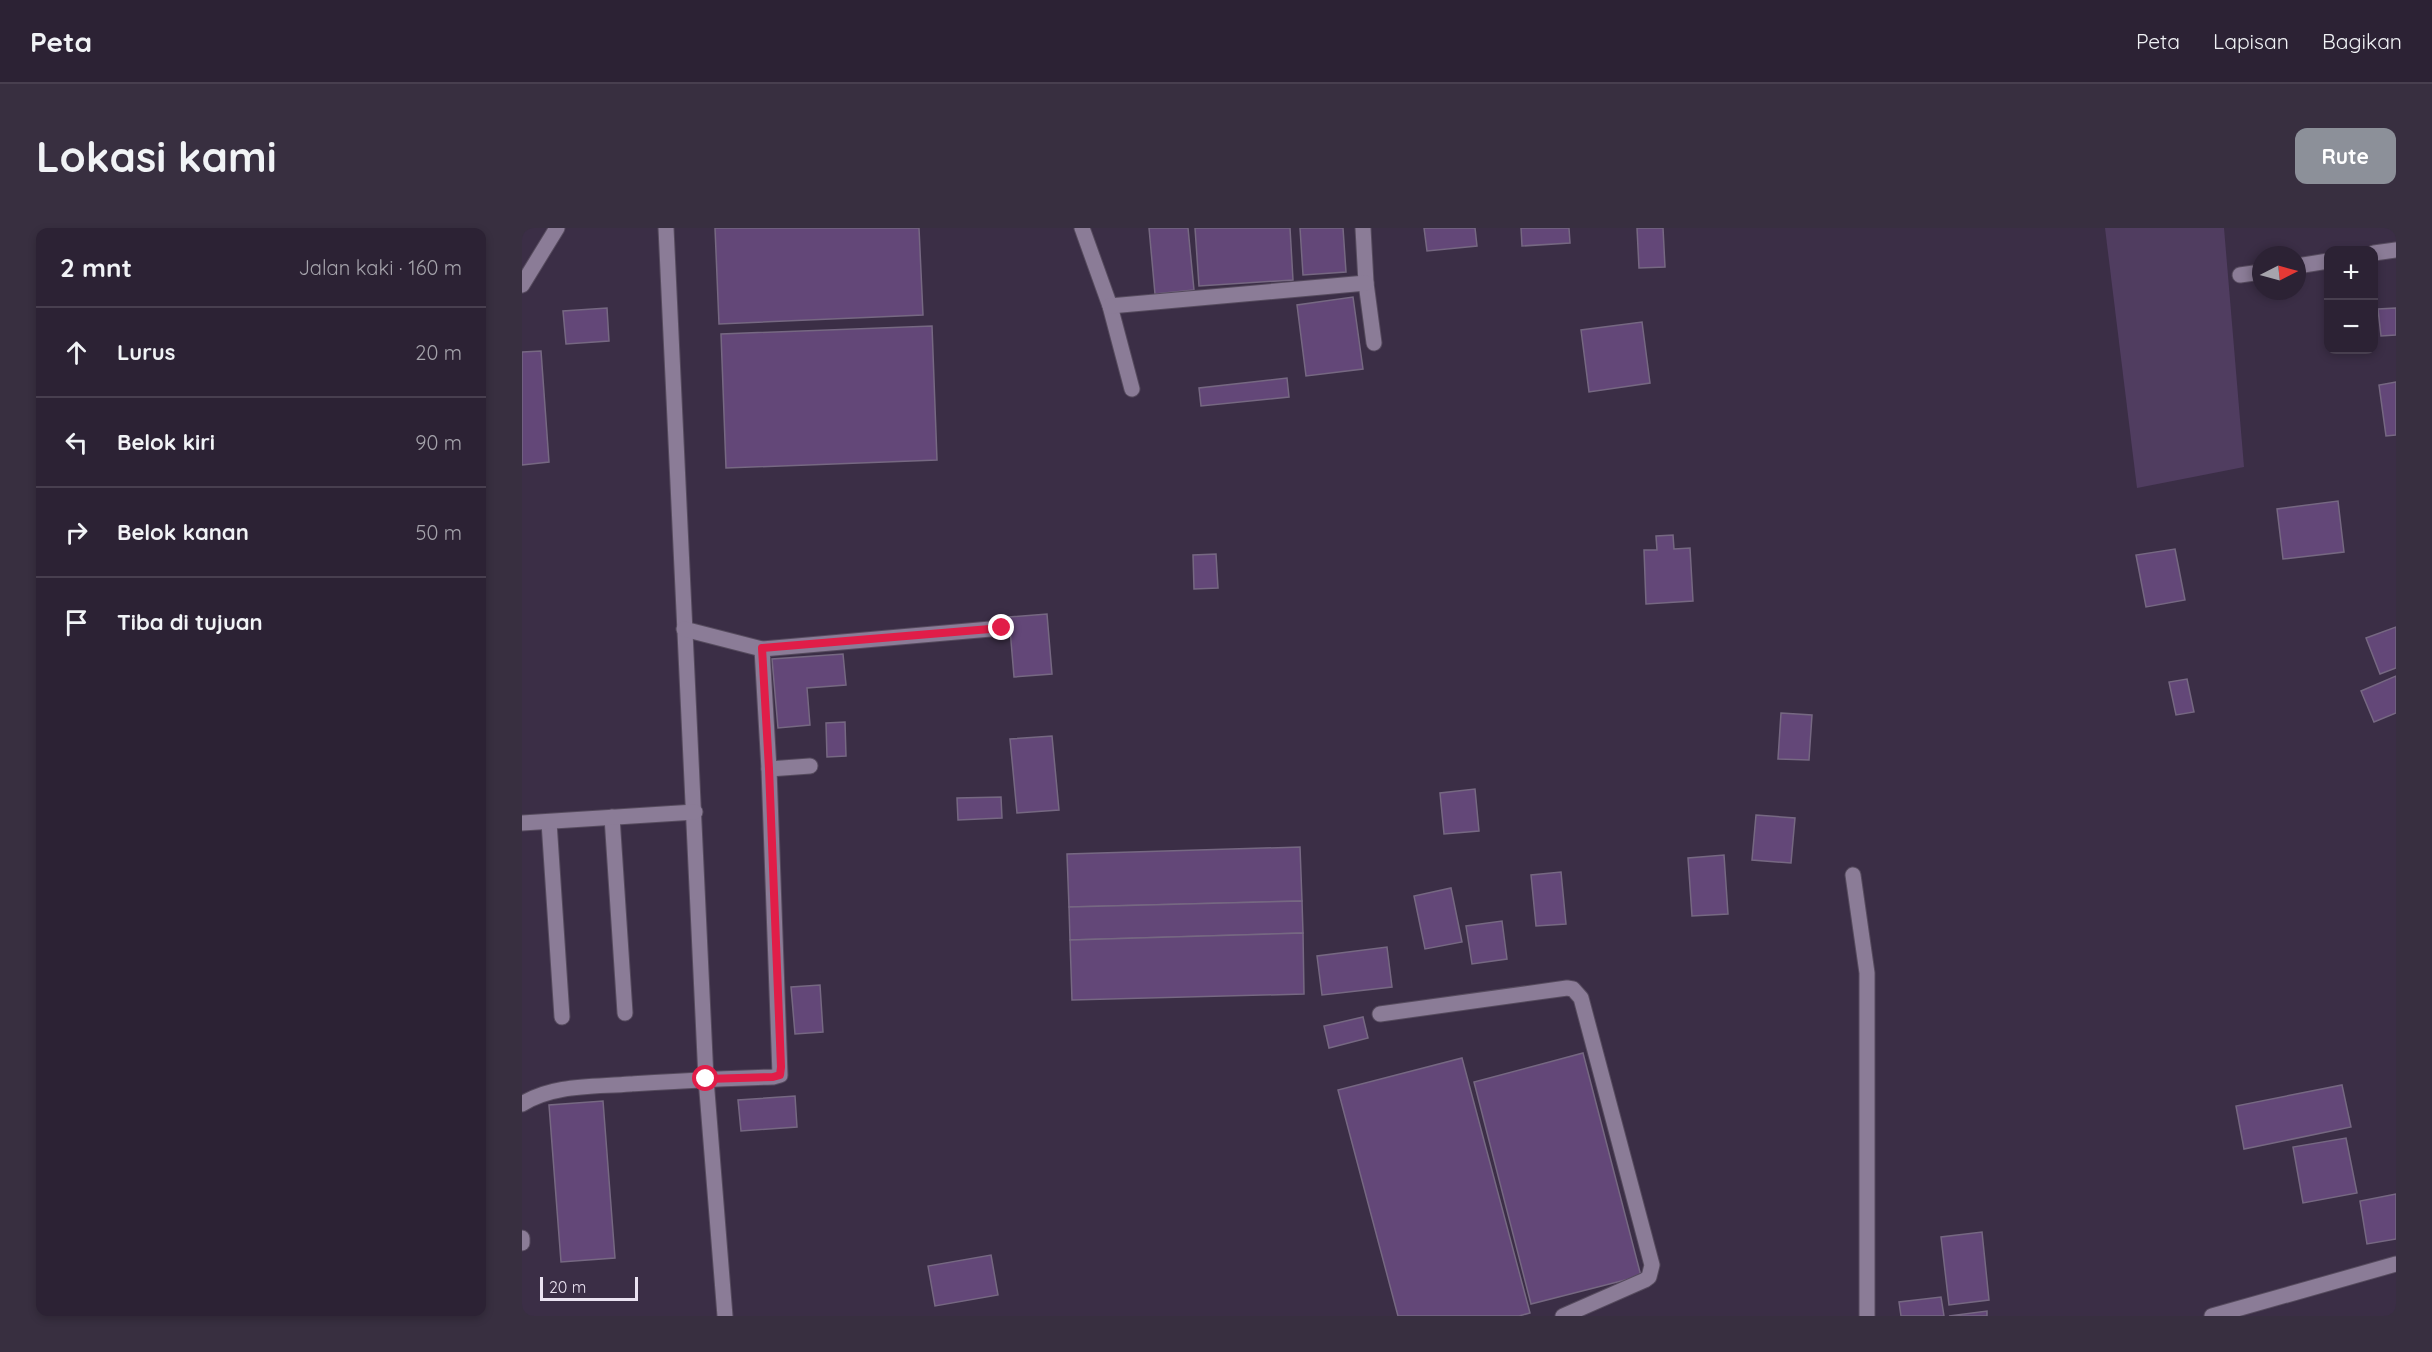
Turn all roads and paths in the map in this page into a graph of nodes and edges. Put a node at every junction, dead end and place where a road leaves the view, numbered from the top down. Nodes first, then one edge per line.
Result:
1 (557, 228) edge
2 (666, 228) edge
3 (1082, 228) edge
4 (1363, 228) edge
5 (2396, 250) edge
6 (2378, 252) edge
7 (2324, 262) edge
8 (2306, 265) edge
9 (2252, 273) edge
10 (2240, 275) dead end
11 (1366, 283) junction
12 (522, 285) edge
13 (1110, 306) junction
14 (1374, 343) dead end
15 (1132, 389) dead end
16 (1002, 628) dead end
17 (684, 629) junction
18 (762, 648) junction
19 (810, 766) dead end
20 (769, 769) junction
21 (695, 812) junction
22 (612, 816) junction
23 (549, 822) junction
24 (522, 823) edge
25 (1853, 875) dead end
26 (625, 1013) dead end
27 (1380, 1014) dead end
28 (562, 1017) dead end
29 (706, 1079) junction
30 (522, 1104) edge
31 (522, 1238) edge
32 (522, 1243) edge
33 (2396, 1264) edge
34 (725, 1316) edge
35 (1563, 1316) edge
36 (1867, 1316) edge
37 (2212, 1316) edge

1 - 12 street
2 - 17 street
3 - 13 street
4 - 11 street
5 - 6 street
7 - 8 street
9 - 10 street
11 - 13 street
11 - 14 street
13 - 15 street
16 - 18 street
17 - 18 street
17 - 21 street
18 - 20 street
19 - 20 street
20 - 29 street
21 - 22 street
21 - 29 street
22 - 23 street
22 - 26 street
23 - 24 street
23 - 28 street
25 - 36 street
27 - 35 street
29 - 30 street
29 - 34 street
31 - 32 street
33 - 37 street

